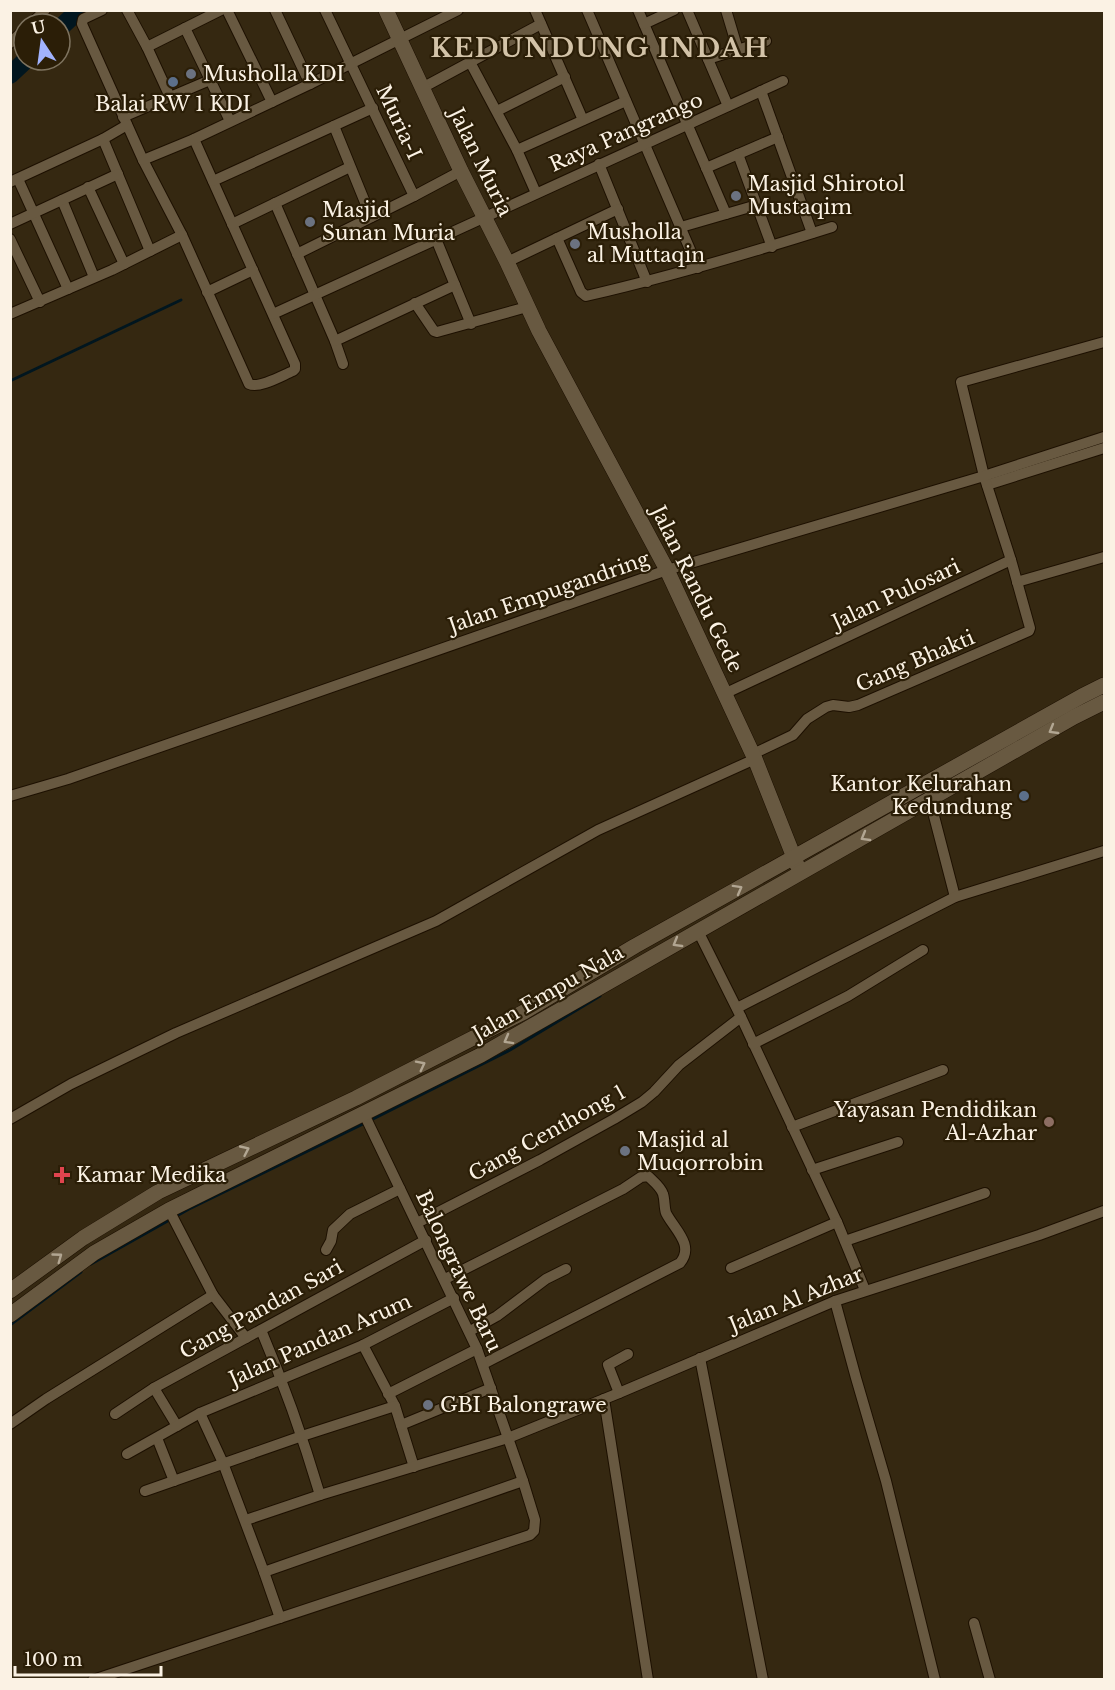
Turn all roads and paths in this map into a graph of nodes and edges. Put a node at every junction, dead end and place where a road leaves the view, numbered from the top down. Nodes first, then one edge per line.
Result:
1 (127, 10) edge
2 (220, 10) edge
3 (227, 10) edge
4 (275, 10) edge
5 (325, 10) edge
6 (386, 10) edge
7 (458, 10) edge
8 (534, 10) edge
9 (587, 10) edge
10 (638, 10) edge
11 (674, 10) edge
12 (687, 10) edge
13 (726, 10) edge
14 (100, 11) edge
15 (445, 13) edge
16 (541, 24) junction
17 (644, 24) junction
18 (185, 28) junction
19 (401, 40) junction
20 (766, 41) dead end
21 (147, 47) junction
22 (738, 50) junction
23 (708, 59) junction
24 (470, 62) junction
25 (351, 64) junction
26 (565, 77) junction
27 (210, 80) junction
28 (783, 81) dead end
29 (310, 84) junction
30 (422, 88) junction
31 (761, 91) junction
32 (170, 97) junction
33 (626, 101) junction
34 (272, 102) junction
35 (728, 106) junction
36 (373, 108) junction
37 (497, 111) junction
38 (582, 120) junction
39 (125, 121) junction
40 (230, 121) junction
41 (687, 124) junction
42 (334, 126) junction
43 (778, 137) junction
44 (103, 139) junction
45 (194, 139) junction
46 (645, 143) junction
47 (517, 150) junction
48 (738, 154) junction
49 (143, 160) junction
50 (599, 164) junction
51 (350, 166) junction
52 (706, 168) junction
53 (460, 171) junction
54 (118, 174) junction
55 (14, 180) edge
56 (213, 181) junction
57 (88, 187) junction
58 (536, 193) junction
59 (414, 196) junction
60 (62, 200) junction
61 (275, 203) junction
62 (756, 205) junction
63 (618, 209) junction
64 (34, 214) junction
65 (726, 214) junction
66 (484, 216) junction
67 (371, 217) junction
68 (10, 224) edge
69 (232, 224) junction
70 (681, 226) junction
71 (832, 227) dead end
72 (812, 233) junction
73 (182, 235) junction
74 (557, 238) junction
75 (10, 239) edge
76 (436, 239) junction
77 (772, 247) junction
78 (150, 251) junction
79 (297, 254) junction
80 (507, 262) junction
81 (123, 264) junction
82 (698, 268) junction
83 (253, 270) junction
84 (94, 277) junction
85 (647, 282) junction
86 (455, 285) junction
87 (68, 289) junction
88 (207, 292) junction
89 (314, 294) junction
90 (40, 302) junction
91 (415, 303) junction
92 (527, 307) junction
93 (10, 314) edge
94 (273, 314) junction
95 (471, 324) junction
96 (539, 331) joint
97 (335, 341) junction
98 (1104, 342) edge
99 (343, 364) dead end
100 (1104, 437) edge
101 (1104, 448) edge
102 (1072, 454) junction
103 (986, 481) junction
104 (1104, 557) edge
105 (1011, 560) junction
106 (669, 575) junction
107 (1017, 582) junction
108 (1104, 685) edge
109 (724, 694) junction
110 (1097, 700) edge
111 (1071, 711) junction
112 (754, 756) junction
113 (10, 796) edge
114 (934, 816) dead end
115 (1104, 851) edge
116 (794, 857) junction
117 (801, 874) junction
118 (955, 897) junction
119 (701, 936) junction
120 (923, 950) dead end
121 (739, 1013) junction
122 (753, 1044) junction
123 (943, 1070) dead end
124 (367, 1118) junction
125 (10, 1119) edge
126 (792, 1127) junction
127 (897, 1142) dead end
128 (812, 1170) junction
129 (400, 1189) junction
130 (985, 1193) dead end
131 (1104, 1211) edge
132 (172, 1214) junction
133 (837, 1222) junction
134 (417, 1223) junction
135 (426, 1240) junction
136 (845, 1240) junction
137 (326, 1250) dead end
138 (731, 1268) dead end
139 (566, 1269) dead end
140 (445, 1279) junction
141 (865, 1290) junction
142 (10, 1291) edge
143 (213, 1295) junction
144 (454, 1298) junction
145 (835, 1301) junction
146 (10, 1314) edge
147 (261, 1330) junction
148 (470, 1331) junction
149 (246, 1338) junction
150 (363, 1345) junction
151 (477, 1349) junction
152 (628, 1354) dead end
153 (700, 1358) junction
154 (483, 1364) junction
155 (282, 1380) junction
156 (154, 1388) junction
157 (491, 1388) junction
158 (619, 1393) junction
159 (388, 1394) junction
160 (604, 1399) junction
161 (395, 1406) junction
162 (200, 1413) junction
163 (115, 1414) dead end
164 (10, 1424) edge
165 (401, 1425) junction
166 (177, 1426) junction
167 (302, 1436) junction
168 (158, 1438) junction
169 (508, 1438) junction
170 (128, 1454) dead end
171 (223, 1463) junction
172 (414, 1467) junction
173 (174, 1481) junction
174 (523, 1481) junction
175 (145, 1491) dead end
176 (320, 1495) junction
177 (246, 1520) junction
178 (264, 1572) junction
179 (280, 1618) junction
180 (974, 1623) dead end
181 (93, 1680) edge
182 (648, 1680) edge
183 (763, 1680) edge
184 (935, 1680) edge
185 (990, 1680) edge

1 - 21 street
2 - 18 street
3 - 34 street
4 - 29 street
5 - 25 street, Muria-I
6 - 19 main road, Jalan Muria
7 - 15 street
8 - 16 street
9 - 33 street
10 - 17 street
11 - 17 street
12 - 23 street
13 - 22 street
14 - 39 street
15 - 19 street
16 - 24 street
16 - 26 street
17 - 41 street
18 - 21 street
18 - 27 street
19 - 25 street
19 - 30 main road, Jalan Muria
20 - 22 street
21 - 32 street
22 - 23 street
23 - 35 street
24 - 30 street
24 - 37 street
25 - 29 street
25 - 36 street, Muria-I
26 - 37 street
26 - 38 street
27 - 32 street
27 - 40 street
28 - 31 street, Raya Pangrango
29 - 34 street
30 - 53 main road, Jalan Muria
31 - 35 street, Raya Pangrango
31 - 43 street
32 - 39 street
33 - 38 street
33 - 46 street
34 - 40 street
35 - 41 street, Raya Pangrango
36 - 42 street
36 - 59 street, Muria-I
37 - 47 street
38 - 47 street
39 - 44 street
39 - 49 street
40 - 45 street
41 - 46 street, Raya Pangrango
41 - 52 street
42 - 51 street
42 - 56 street
43 - 48 street
43 - 72 street
44 - 54 street
44 - 55 street
45 - 49 street
45 - 56 street
46 - 50 street, Raya Pangrango
46 - 70 street
47 - 58 street
48 - 52 street
48 - 62 street
49 - 73 street
50 - 58 street, Raya Pangrango
50 - 63 street
51 - 61 street
51 - 67 street
52 - 65 street
53 - 59 street
53 - 66 main road, Jalan Muria
54 - 57 street
54 - 78 street
55 - 64 street
56 - 69 street
57 - 60 street
57 - 81 street
58 - 66 street, Raya Pangrango
59 - 67 street
60 - 64 street
60 - 84 street
61 - 69 street
61 - 79 street
62 - 65 street
62 - 77 street
63 - 74 street
63 - 85 street
64 - 68 street
64 - 87 street
65 - 70 street
66 - 76 street, Raya Pangrango
66 - 80 main road, Jalan Muria
67 - 79 street
69 - 83 street
70 - 82 street
71 - 72 street
72 - 77 street
73 - 78 street
73 - 88 street
74 - 80 street
74 - 85 street
75 - 90 street
76 - 86 street
76 - 89 street, Raya Pangrango
77 - 82 street
78 - 81 street
79 - 89 street
80 - 92 main road, Jalan Muria
81 - 84 street
82 - 85 street
83 - 88 street
83 - 94 street
84 - 87 street
86 - 91 street
86 - 95 street
87 - 90 street
88 - 94 street
89 - 94 street, Raya Pangrango
89 - 97 street
90 - 93 street
91 - 95 street
91 - 97 street
92 - 95 street
92 - 96 main road, Jalan Muria
96 - 106 main road, Jalan Randu Gede
97 - 99 street
98 - 103 street
100 - 102 street
101 - 102 street
102 - 103 street, Jalan Empugandring
103 - 105 street
103 - 106 street, Jalan Empugandring
104 - 107 street
105 - 107 street, Gang Bhakti
105 - 109 street, Jalan Pulosari
106 - 109 main road, Jalan Randu Gede
106 - 113 street, Jalan Empugandring
107 - 112 street, Gang Bhakti
108 - 110 main road, Jalan Empu Nala
109 - 112 main road, Jalan Randu Gede
110 - 111 main road, Jalan Empu Nala
111 - 116 main road, Jalan Empu Nala
111 -> 117 main road, Jalan Empu Nala
112 - 116 main road, Jalan Randu Gede
112 - 125 street
114 - 118 street
115 - 118 street, Gang Centhong 1
116 - 117 main road, Jalan Randu Gede
142 -> 116 main road, Jalan Empu Nala
117 - 119 main road, Jalan Empu Nala
118 - 121 street, Gang Centhong 1
119 - 121 street
119 -> 124 main road, Jalan Empu Nala
120 - 122 street
121 - 122 street
121 - 134 street, Gang Centhong 1
122 - 126 street
123 - 126 street
124 - 129 street, Balongrawe Baru
124 - 132 main road, Jalan Empu Nala
126 - 128 street
127 - 128 street
128 - 133 street
129 - 134 street, Balongrawe Baru
129 - 137 street
130 - 136 street
131 - 141 street, Jalan Al Azhar
132 - 143 street
132 - 146 main road, Jalan Empu Nala
133 - 136 street
133 - 138 street
134 - 135 street, Balongrawe Baru
135 - 140 street, Balongrawe Baru
135 - 147 street, Gang Pandan Sari
136 - 141 street
139 - 148 street
140 - 144 street, Balongrawe Baru
140 - 154 street
141 - 145 street, Jalan Al Azhar
143 - 149 street
143 - 164 street
144 - 148 street, Balongrawe Baru
144 - 150 street, Jalan Pandan Arum
145 - 153 street, Jalan Al Azhar
145 - 184 street
147 - 149 street, Gang Pandan Sari
147 - 155 street
148 - 151 street, Balongrawe Baru
149 - 156 street, Gang Pandan Sari
150 - 155 street, Jalan Pandan Arum
150 - 159 street
151 - 154 street, Balongrawe Baru
151 - 159 street
152 - 158 street
153 - 158 street, Jalan Al Azhar
153 - 183 street
154 - 157 street, Balongrawe Baru
155 - 162 street, Jalan Pandan Arum
155 - 167 street
156 - 163 street, Gang Pandan Sari
156 - 166 street
157 - 165 street
157 - 169 street, Balongrawe Baru
158 - 160 street, Jalan Al Azhar
159 - 161 street
160 - 169 street, Jalan Al Azhar
160 - 182 street
161 - 165 street
161 - 167 street
162 - 166 street, Jalan Pandan Arum
162 - 171 street
165 - 172 street
166 - 168 street, Jalan Pandan Arum
167 - 171 street
167 - 176 street
168 - 170 street, Jalan Pandan Arum
168 - 173 street
169 - 172 street, Jalan Al Azhar
169 - 174 street, Balongrawe Baru
171 - 173 street
171 - 177 street
172 - 176 street, Jalan Al Azhar
173 - 175 street
174 - 178 street
174 - 179 street, Balongrawe Baru
176 - 177 street, Jalan Al Azhar
177 - 178 street
178 - 179 street
179 - 181 street
180 - 185 street

